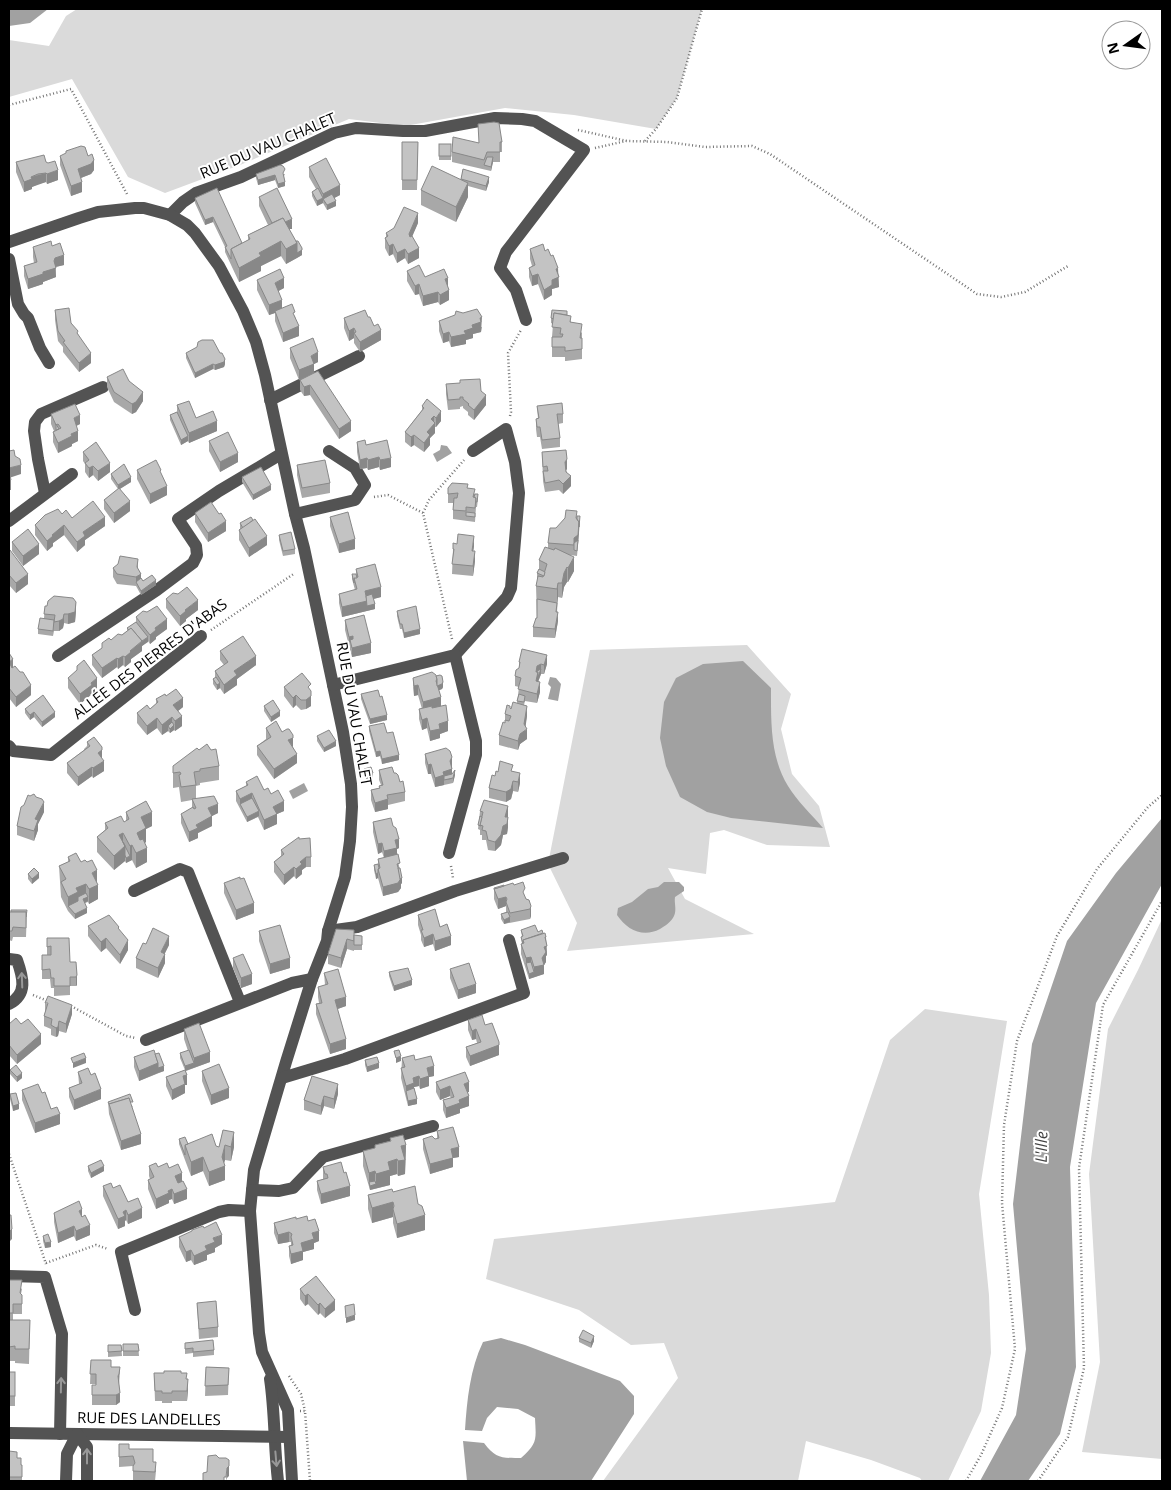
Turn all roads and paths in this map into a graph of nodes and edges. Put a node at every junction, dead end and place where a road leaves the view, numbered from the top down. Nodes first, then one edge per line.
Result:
1 (702, 9) edge
2 (9, 105) edge
3 (572, 129) dead end
4 (627, 141) junction
5 (645, 142) junction
6 (584, 150) junction
7 (135, 208) junction
8 (170, 215) junction
9 (9, 242) edge
10 (9, 259) edge
11 (1068, 266) dead end
12 (526, 320) joint
13 (359, 356) dead end
14 (49, 363) dead end
15 (103, 387) dead end
16 (270, 400) junction
17 (506, 429) junction
18 (329, 451) dead end
19 (473, 451) joint
20 (282, 454) junction
21 (72, 474) dead end
22 (45, 493) junction
23 (355, 500) junction
24 (423, 513) junction
25 (295, 514) junction
26 (9, 521) edge
27 (308, 567) junction
28 (201, 636) joint
29 (455, 655) junction
30 (58, 656) dead end
31 (333, 685) junction
32 (9, 746) edge
33 (1162, 795) edge
34 (449, 853) joint
35 (563, 858) dead end
36 (134, 891) dead end
37 (455, 892) junction
38 (1162, 901) edge
39 (328, 931) junction
40 (509, 940) dead end
41 (9, 959) edge
42 (312, 979) junction
43 (22, 991) junction
44 (52, 1002) edge
45 (240, 1002) junction
46 (9, 1004) edge
47 (67, 1005) edge
48 (146, 1040) joint
49 (282, 1078) junction
50 (433, 1126) dead end
51 (9, 1154) edge
52 (252, 1190) junction
53 (250, 1211) junction
54 (121, 1252) junction
55 (46, 1263) junction
56 (9, 1276) edge
57 (45, 1277) junction
58 (134, 1310) dead end
59 (267, 1365) junction
60 (9, 1433) edge
61 (60, 1434) junction
62 (77, 1434) junction
63 (275, 1437) junction
64 (289, 1437) junction
65 (66, 1481) edge
66 (87, 1481) edge
67 (278, 1481) edge
68 (292, 1481) edge
69 (966, 1481) edge
70 (1038, 1481) edge

1 - 5 path
2 - 7 path
3 - 4 path
4 - 5 path
4 - 6 path
5 - 11 path
6 - 8 street, RUE DU VAU CHALET
6 - 12 street
7 - 8 street, RUE DU VAU CHALET
7 - 9 street, RUE DU VAU CHALET
8 - 16 street, RUE DU VAU CHALET
10 - 14 street
12 - 17 path
13 - 16 street
15 - 22 street
16 - 20 street, RUE DU VAU CHALET
17 - 19 street
17 - 29 street
18 - 23 street
19 - 24 path
20 - 25 street, RUE DU VAU CHALET
20 - 30 street
21 - 22 street
22 - 26 street
23 - 24 path
23 - 25 street
24 - 29 path
25 - 27 street, RUE DU VAU CHALET
27 - 28 path, ALLÉE DES PIERRES D'ABAS
27 - 31 street, RUE DU VAU CHALET
28 - 32 street, ALLÉE DES PIERRES D'ABAS
29 - 31 street
29 - 34 street
31 - 39 street, RUE DU VAU CHALET
33 - 69 path
34 - 37 path
35 - 37 street
36 - 45 street
37 - 39 street
38 - 70 path
39 - 42 street, RUE DU VAU CHALET
40 - 49 street
43 -> 41 street
42 - 45 street
42 - 49 street, RUE DU VAU CHALET
43 - 44 path
43 - 46 street
45 - 48 street
47 - 48 path
49 - 52 street, RUE DU VAU CHALET
50 - 52 street
51 - 55 path
52 - 53 street, RUE DU VAU CHALET
53 - 54 street
53 - 59 street, RUE DU VAU CHALET
54 - 55 path
54 - 58 street
55 - 57 path
56 - 57 street
61 -> 57 street
59 - 63 street, RUE DU VAU CHALET
59 - 64 street, RUE DU VAU CHALET
60 - 61 street, RUE DES LANDELLES
61 - 62 street, RUE DES LANDELLES
62 - 63 street, RUE DES LANDELLES
62 - 65 street
66 -> 62 street
63 - 64 street, RUE DES LANDELLES
63 -> 67 street, RUE DU VAU CHALET
64 - 68 street, RUE DU VAU CHALET

